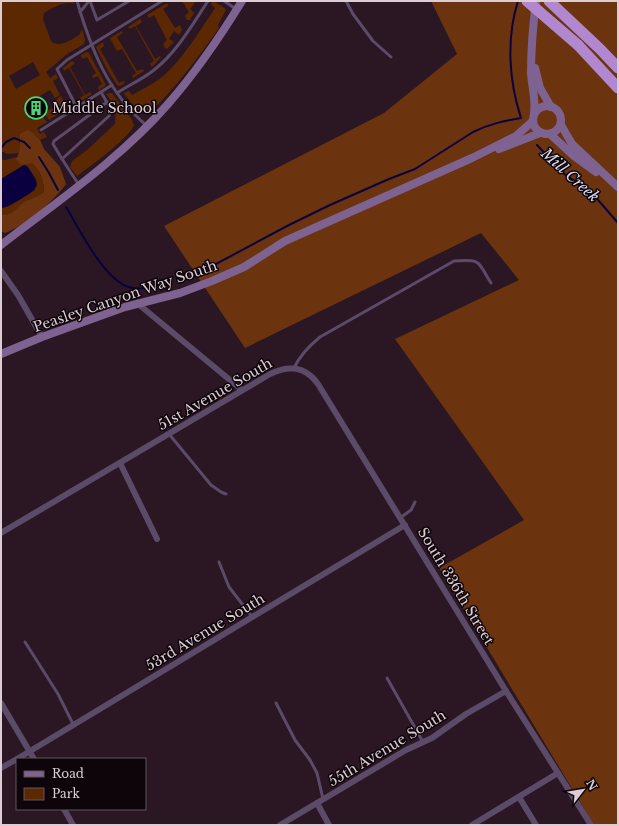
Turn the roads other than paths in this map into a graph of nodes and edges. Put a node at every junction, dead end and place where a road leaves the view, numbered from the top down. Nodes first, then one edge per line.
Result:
1 (77, 1) edge
2 (89, 1) edge
3 (129, 1) edge
4 (162, 1) edge
5 (208, 1) edge
6 (224, 1) edge
7 (242, 1) edge
8 (346, 1) edge
9 (527, 1) edge
10 (536, 1) edge
11 (549, 1) edge
12 (237, 10) junction
13 (80, 12) junction
14 (532, 29) junction
15 (92, 44) junction
16 (391, 57) dead end
17 (618, 68) edge
18 (112, 85) junction
19 (618, 88) edge
20 (101, 92) junction
21 (117, 93) junction
22 (107, 102) junction
23 (551, 107) junction
24 (77, 108) junction
25 (533, 118) junction
26 (561, 125) junction
27 (147, 126) junction
28 (41, 130) dead end
29 (540, 133) junction
30 (550, 134) junction
31 (472, 158) junction
32 (62, 159) junction
33 (615, 184) edge
34 (79, 185) junction
35 (1, 244) edge
36 (1, 270) edge
37 (492, 283) dead end
38 (137, 303) junction
39 (42, 337) junction
40 (1, 354) edge
41 (294, 368) junction
42 (242, 390) junction
43 (169, 434) junction
44 (120, 463) junction
45 (226, 494) dead end
46 (415, 502) dead end
47 (400, 518) junction
48 (404, 525) junction
49 (1, 533) edge
50 (157, 539) dead end
51 (219, 562) dead end
52 (253, 618) junction
53 (25, 642) dead end
54 (387, 678) dead end
55 (506, 691) junction
56 (1, 703) edge
57 (276, 703) dead end
58 (74, 726) junction
59 (423, 742) junction
60 (30, 752) junction
61 (19, 758) edge
62 (33, 758) edge
63 (16, 760) edge
64 (1, 768) edge
65 (558, 773) junction
66 (519, 797) junction
67 (320, 801) junction
68 (65, 810) edge
69 (73, 825) edge
70 (280, 825) edge
71 (329, 825) edge
72 (472, 825) edge
73 (536, 825) edge
74 (591, 825) edge

1 - 13 lane
2 - 3 lane
2 - 13 lane
4 - 15 lane
5 - 21 lane
6 - 12 lane
7 - 12 main road
8 - 16 lane
9 - 19 highway, bridge
10 - 14 main road
11 - 17 highway
12 - 27 main road
13 - 15 lane
14 - 23 main road
14 - 25 main road
15 - 18 lane
15 - 24 lane
18 - 20 lane
18 - 21 lane
20 - 22 lane
20 - 24 lane
21 - 27 lane
22 - 32 lane
22 - 32 lane
23 - 25 main road
23 - 26 main road
24 - 28 lane
25 - 29 main road
25 - 31 main road, Peasley Canyon Way South
26 - 30 main road
26 - 33 main road
27 - 34 main road
29 - 30 main road
29 - 31 main road, Peasley Canyon Way South
30 - 33 main road
31 - 38 main road, Peasley Canyon Way South
32 - 34 lane
34 - 35 main road
36 - 39 street
37 - 41 lane, 51st Avenue South
38 - 39 main road, Peasley Canyon Way South
38 - 42 street
39 - 40 main road, Peasley Canyon Way South
41 - 42 street, 51st Avenue South
41 - 47 street, South 336th Street
42 - 43 street, 51st Avenue South
43 - 44 street, 51st Avenue South
43 - 45 lane
44 - 49 street, 51st Avenue South
44 - 50 street
46 - 47 lane
47 - 48 street, South 336th Street
48 - 52 street, 53rd Avenue South
48 - 55 street, South 336th Street
51 - 52 lane
52 - 58 street, 53rd Avenue South
53 - 58 lane
54 - 59 lane
55 - 59 street, 55th Avenue South
55 - 65 street, South 336th Street
56 - 60 street
57 - 67 lane
58 - 60 street, 53rd Avenue South
59 - 67 street, 55th Avenue South
60 - 61 street, 53rd Avenue South
60 - 62 street
63 - 64 street, 53rd Avenue South
65 - 66 street
65 - 74 street, South 336th Street
66 - 72 street
66 - 73 street
67 - 70 street, 55th Avenue South
67 - 71 street
68 - 69 street

